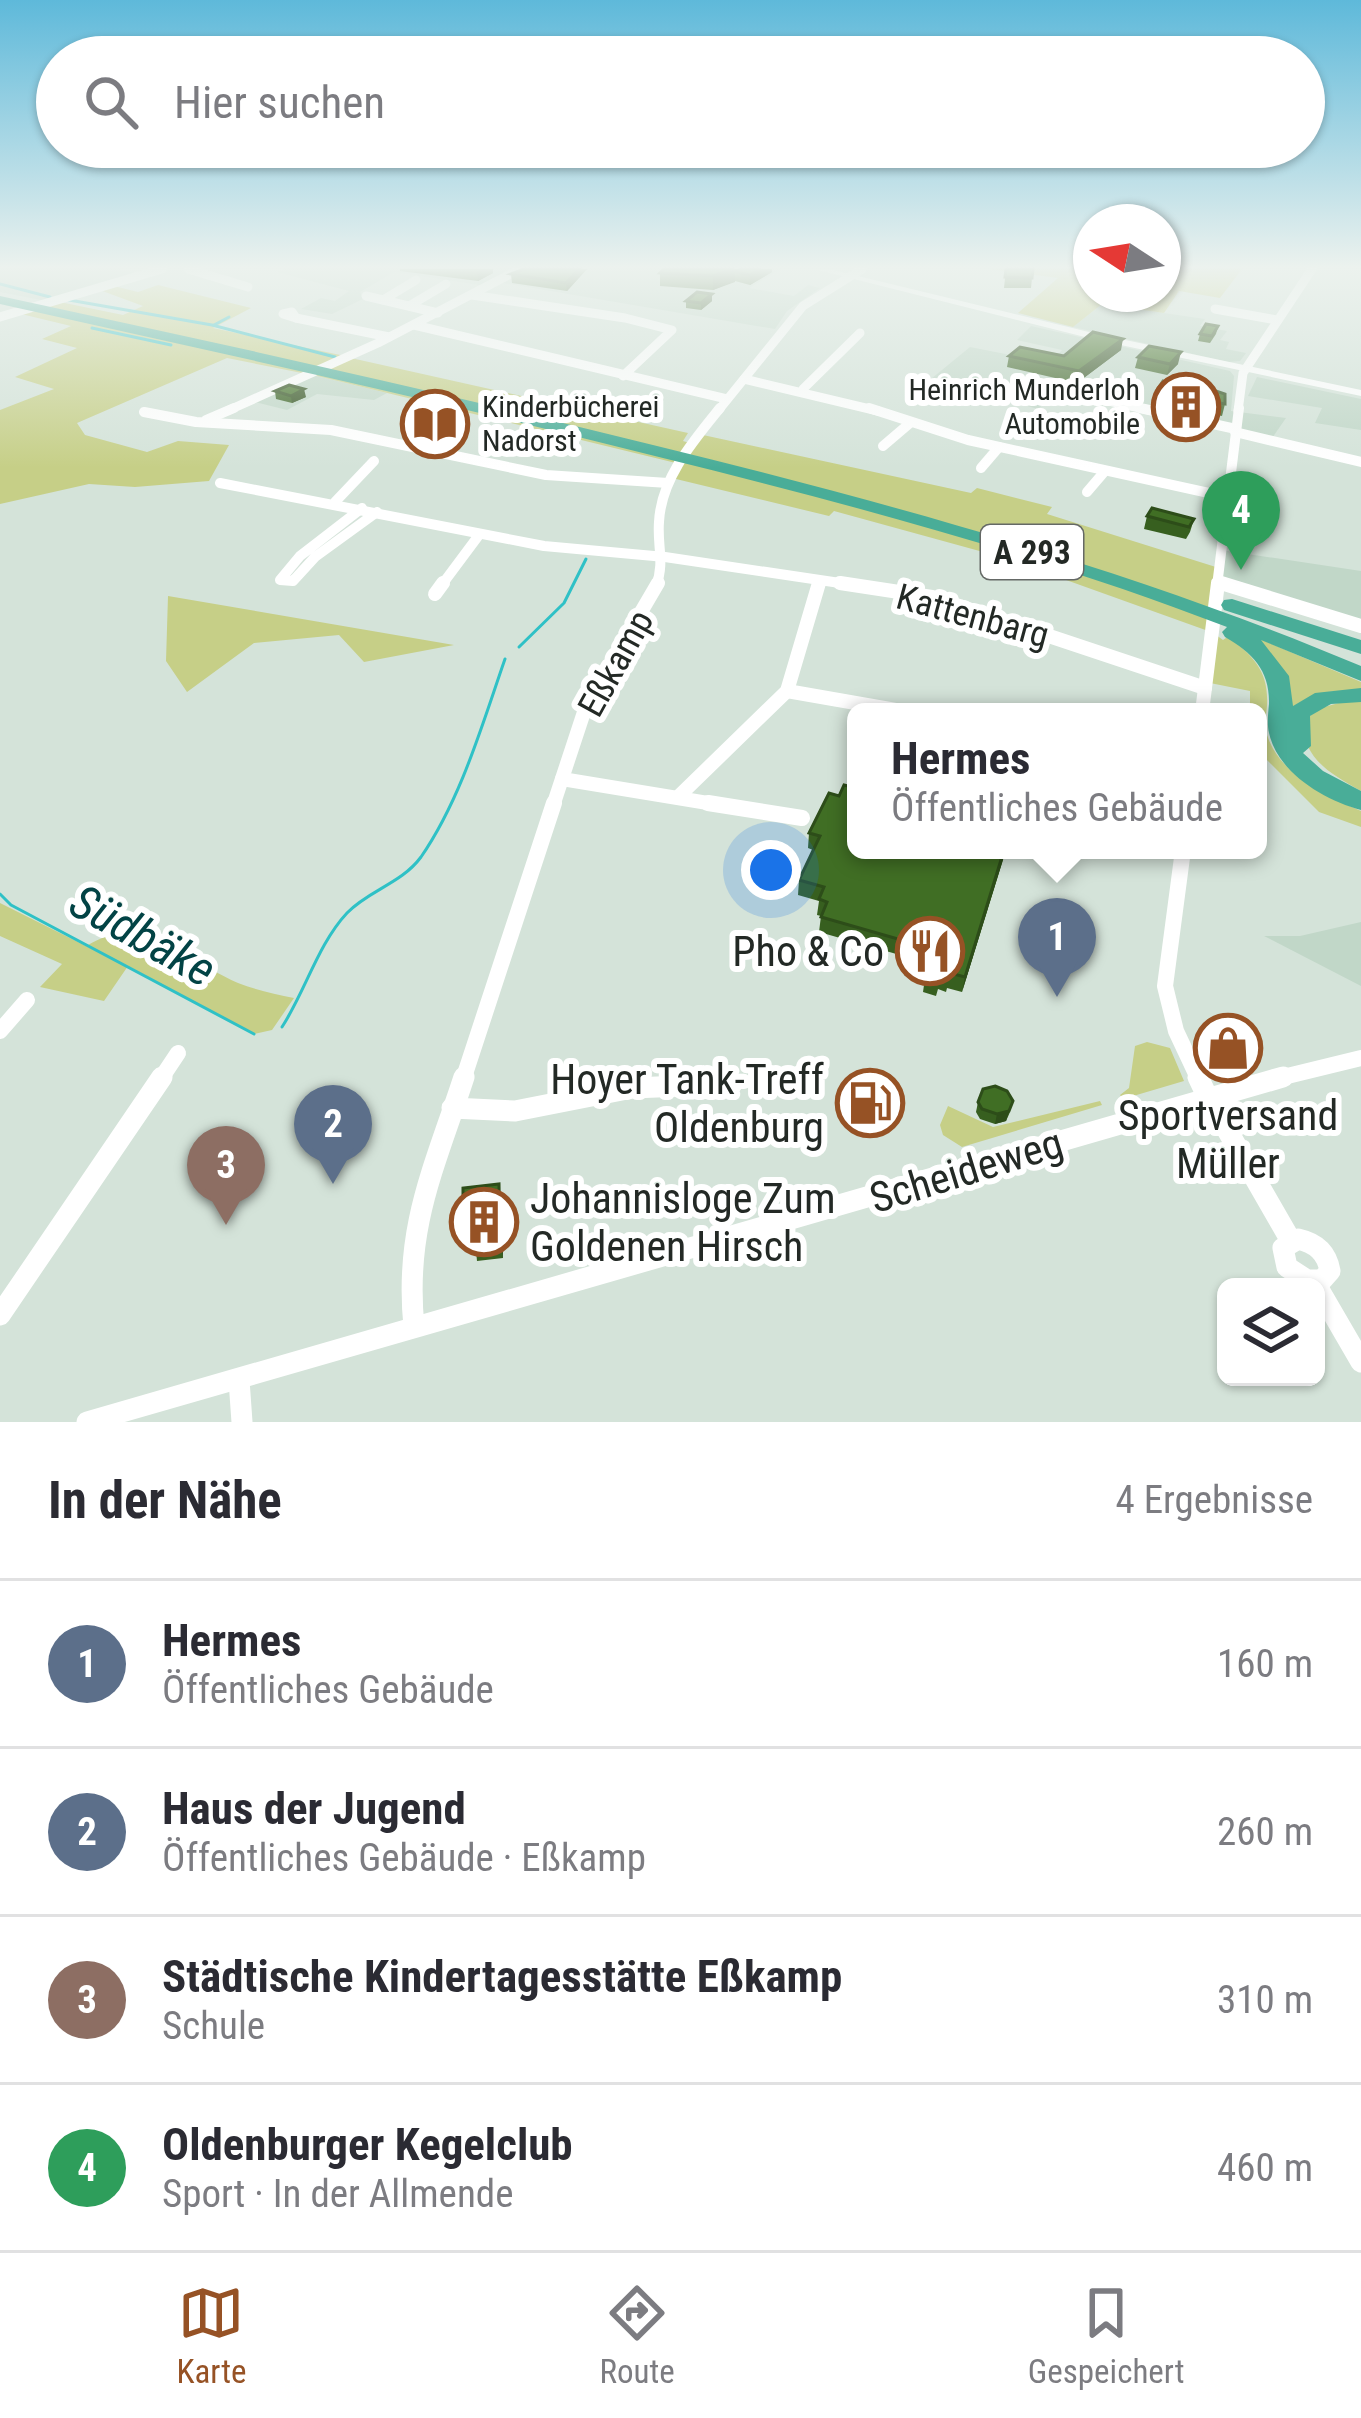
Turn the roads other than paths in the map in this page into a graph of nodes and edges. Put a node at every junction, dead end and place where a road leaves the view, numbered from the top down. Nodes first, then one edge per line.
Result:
1 (167, 335) edge
2 (381, 335) edge
3 (394, 335) edge
4 (453, 335) edge
5 (666, 335) edge
6 (780, 335) edge
7 (858, 335) edge
8 (1110, 335) edge
9 (1267, 335) edge
10 (390, 337) junction
11 (1244, 369) junction
12 (623, 376) junction
13 (744, 379) junction
14 (803, 389) junction
15 (1361, 393) edge
16 (1078, 394) dead end
17 (728, 399) junction
18 (144, 412) dead end
19 (201, 422) junction
20 (910, 423) junction
21 (1235, 430) junction
22 (884, 446) dead end
23 (999, 447) junction
24 (709, 459) junction
25 (374, 461) dead end
26 (1361, 462) edge
27 (981, 468) dead end
28 (1105, 471) junction
29 (220, 483) dead end
30 (668, 483) junction
31 (1087, 492) dead end
32 (1227, 497) junction
33 (335, 502) junction
34 (362, 508) junction
35 (377, 512) junction
36 (478, 535) junction
37 (664, 557) junction
38 (1217, 581) junction
39 (819, 582) junction
40 (435, 594) dead end
41 (1172, 595) junction
42 (1247, 623) junction
43 (1361, 626) edge
44 (1361, 647) edge
45 (1361, 664) edge
46 (1361, 674) edge
47 (1205, 688) junction
48 (788, 691) junction
49 (1361, 695) edge
50 (856, 703) edge
51 (1203, 703) edge
52 (562, 779) junction
53 (679, 796) junction
54 (1361, 798) edge
55 (802, 818) dead end
56 (1182, 859) edge
57 (27, 1000) dead end
58 (0, 1031) edge
59 (178, 1053) dead end
60 (1361, 1058) edge
61 (732, 1084) dead end
62 (1207, 1096) junction
63 (452, 1108) junction
64 (1222, 1121) dead end
65 (1291, 1241) junction
66 (1307, 1278) edge
67 (1323, 1278) edge
68 (1325, 1301) edge
69 (0, 1315) edge
70 (414, 1327) junction
71 (1361, 1362) edge
72 (239, 1380) junction
73 (87, 1422) edge
74 (242, 1422) edge

1 - 24 highway, A 293
2 - 10 street
3 - 10 street
4 - 12 street
5 - 12 street
6 - 13 street, Eßkamp
7 - 14 street
8 - 11 street
9 - 11 street
10 - 19 street
11 - 15 street
11 - 21 street
12 - 17 street
13 - 14 street
13 - 17 street, Eßkamp
14 - 20 street
16 - 21 street
17 - 30 street, Eßkamp
18 - 19 street
19 - 30 street
20 - 22 street
20 - 23 street
21 - 26 street
21 - 32 street
23 - 27 street
23 - 28 street
24 - 41 highway, A 293
24 - 41 highway, A 293
25 - 33 street
28 - 31 street
28 - 32 street
29 - 33 street, Kattenbarg
30 - 37 street, Eßkamp
32 - 38 street
33 - 34 street, Kattenbarg
34 - 35 street, Kattenbarg
34 - 35 street
35 - 36 street, Kattenbarg
36 - 37 street, Kattenbarg
36 - 40 street
37 - 39 street, Kattenbarg
37 - 52 street, Eßkamp
38 - 43 street
38 - 47 street
39 - 47 street, Kattenbarg
39 - 48 street
41 - 42 highway
42 - 44 highway
42 - 45 highway
42 - 46 highway
42 - 54 highway
47 - 51 street
48 - 50 street
48 - 53 street
49 - 54 highway
52 - 53 street
52 - 63 street, Eßkamp
53 - 55 street
56 - 62 street
57 - 58 street
59 - 69 street
60 - 62 street, Scheideweg
61 - 63 street
62 - 70 street, Scheideweg
63 - 70 street, Eßkamp
64 - 65 street
65 - 66 street
65 - 67 street
68 - 71 street
70 - 72 street, Scheideweg
72 - 73 street, Scheideweg
72 - 74 street

